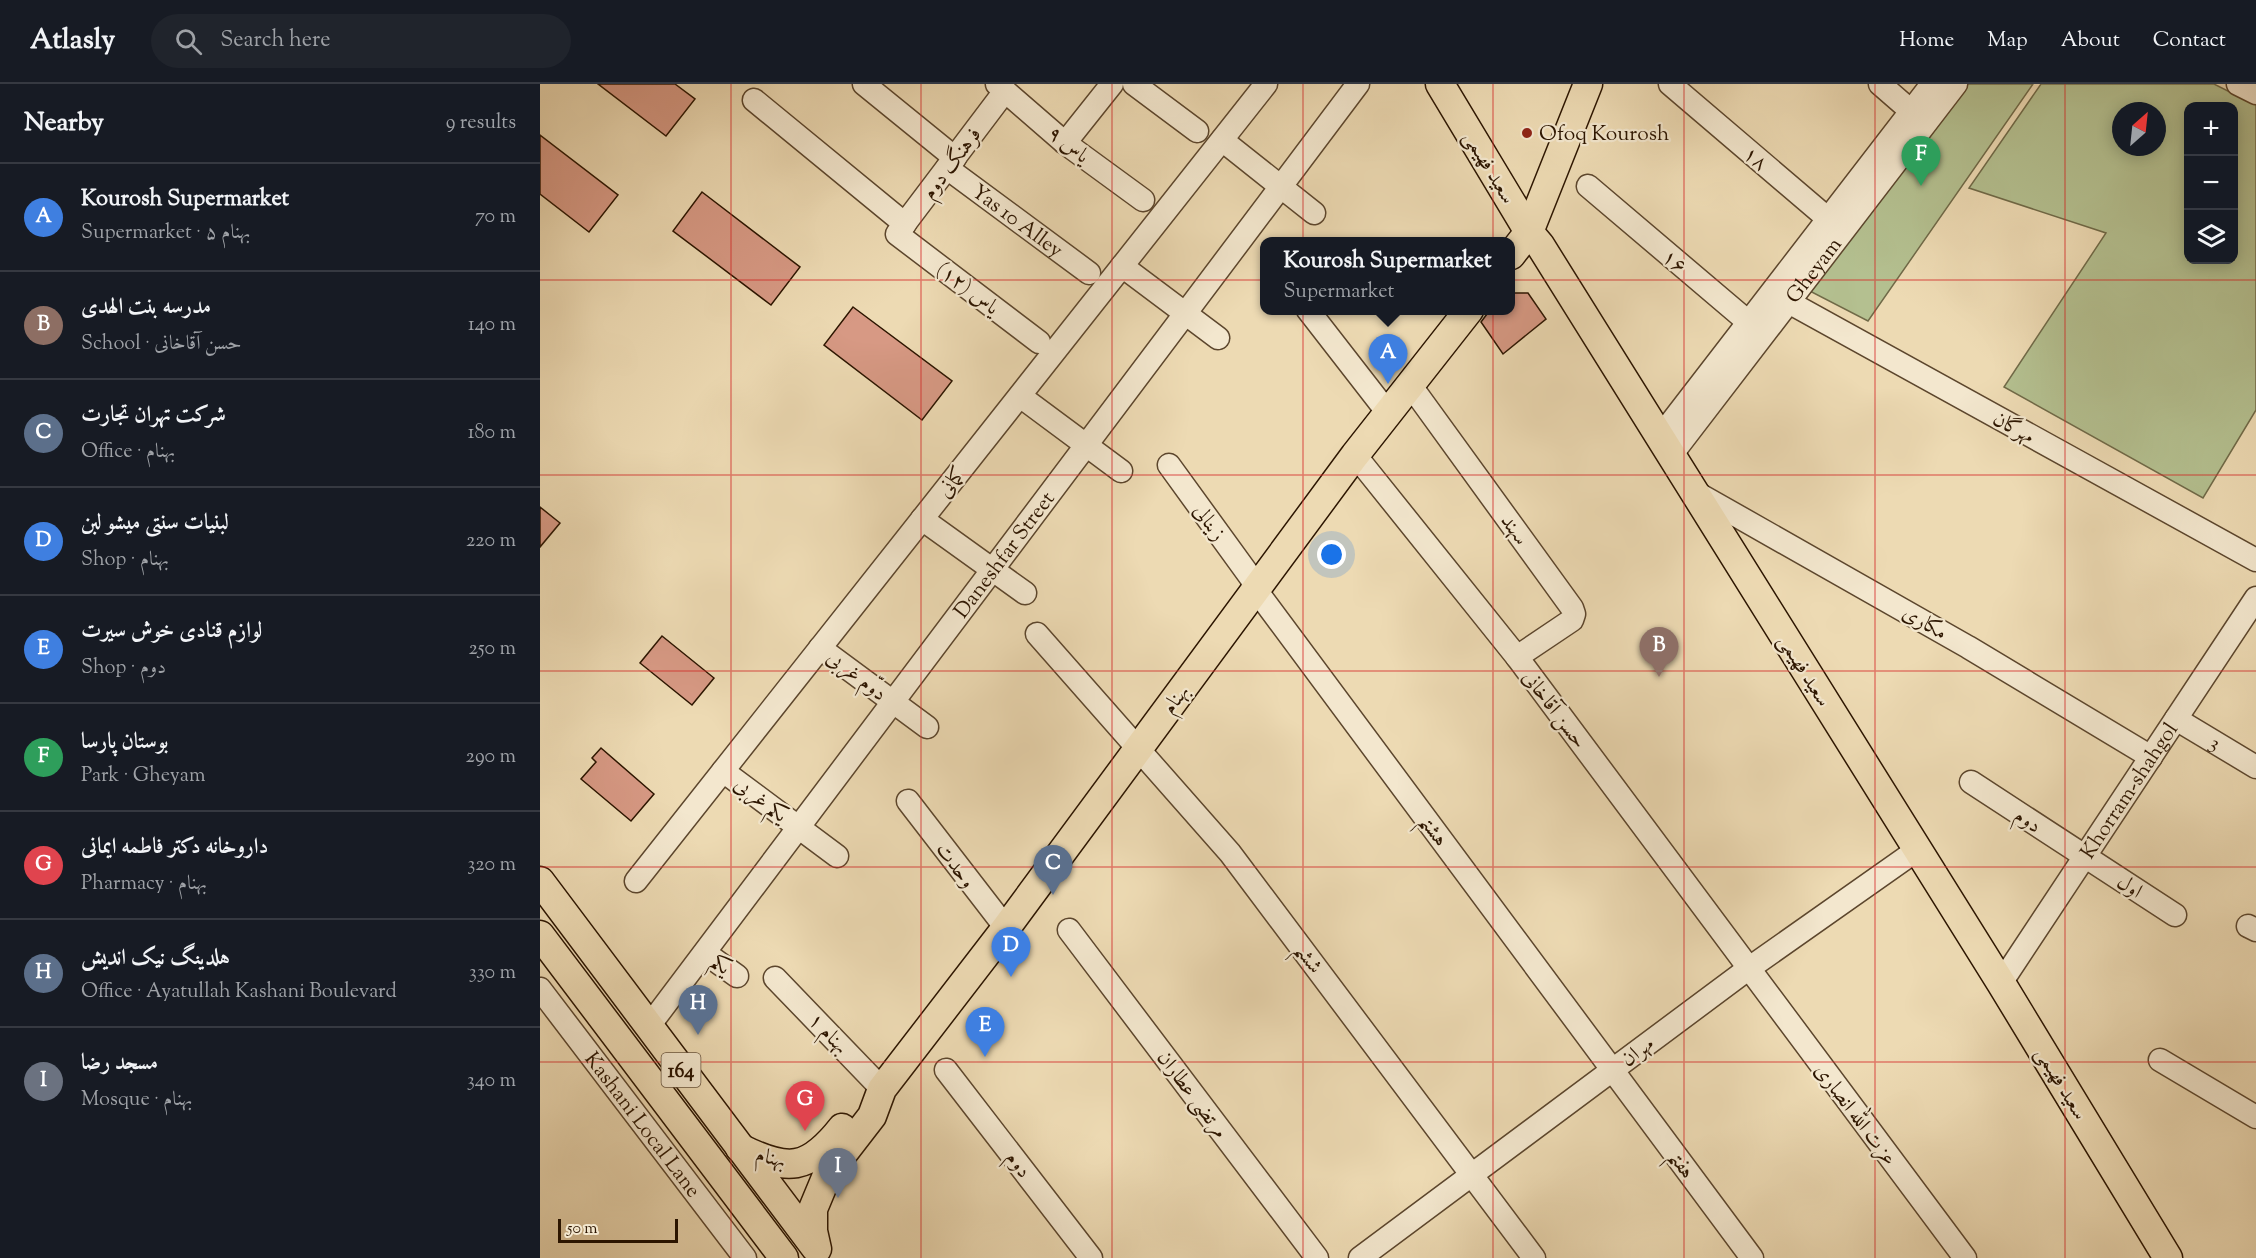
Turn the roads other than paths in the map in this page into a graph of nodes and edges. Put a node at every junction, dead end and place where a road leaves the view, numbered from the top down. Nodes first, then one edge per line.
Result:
1 (864, 84) edge
2 (1112, 84) edge
3 (1134, 84) edge
4 (1266, 84) edge
5 (1358, 84) edge
6 (1440, 84) edge
7 (1588, 84) edge
8 (1670, 84) edge
9 (1880, 84) edge
10 (1932, 84) edge
11 (1956, 84) edge
12 (2238, 84) edge
13 (1001, 87) edge
14 (2256, 93) edge
15 (754, 100) dead end
16 (1911, 111) junction
17 (1197, 131) dead end
18 (1222, 140) junction
19 (1065, 142) junction
20 (951, 163) junction
21 (1588, 186) dead end
22 (1282, 188) junction
23 (1143, 200) dead end
24 (1314, 213) dead end
25 (1836, 225) junction
26 (901, 229) junction
27 (1529, 232) junction
28 (1515, 250) edge
29 (1122, 266) junction
30 (1089, 273) dead end
31 (1780, 298) junction
32 (1187, 314) junction
33 (1312, 315) edge
34 (1465, 315) edge
35 (1756, 329) junction
36 (1218, 338) dead end
37 (1039, 342) dead end
38 (1411, 386) junction
39 (1020, 396) junction
40 (1390, 411) junction
41 (1087, 446) junction
42 (1666, 446) junction
43 (1355, 455) junction
44 (1169, 465) dead end
45 (1121, 471) dead end
46 (1695, 492) junction
47 (922, 519) junction
48 (2256, 560) edge
49 (993, 570) junction
50 (1253, 584) junction
51 (1025, 593) dead end
52 (2256, 598) edge
53 (1037, 634) dead end
54 (820, 648) junction
55 (1517, 657) junction
56 (894, 702) junction
57 (2176, 719) junction
58 (927, 727) dead end
59 (1138, 750) junction
60 (2151, 757) junction
61 (2256, 767) edge
62 (723, 771) junction
63 (1971, 782) dead end
64 (908, 801) dead end
65 (799, 828) junction
66 (1917, 850) junction
67 (837, 856) dead end
68 (2085, 857) junction
69 (636, 880) dead end
70 (540, 881) edge
71 (2175, 915) dead end
72 (1006, 928) junction
73 (1069, 930) dead end
74 (540, 935) edge
75 (705, 953) junction
76 (1748, 969) junction
77 (737, 976) dead end
78 (775, 978) dead end
79 (2001, 983) junction
80 (540, 989) edge
81 (649, 1026) junction
82 (2160, 1060) dead end
83 (1612, 1070) junction
84 (946, 1071) dead end
85 (882, 1089) junction
86 (2256, 1117) edge
87 (738, 1147) junction
88 (819, 1167) junction
89 (1472, 1174) junction
90 (820, 1254) edge
91 (744, 1258) edge
92 (784, 1258) edge
93 (1092, 1258) edge
94 (1317, 1258) edge
95 (1360, 1258) edge
96 (1534, 1258) edge
97 (1752, 1258) edge
98 (1965, 1258) edge
99 (2168, 1258) edge

1 - 20 street, Yas 10 Alley
2 - 19 street
3 - 17 street
4 - 18 street, کمانی
5 - 22 street, Daneshfar Street
6 - 27 main road, سعید فهیمی
7 - 27 main road
8 - 25 street, ۱۸
9 - 16 street
10 - 16 street, Gheyam
11 - 25 street, Gheyam
12 - 14 street
13 - 19 street, یاس ۹
13 - 20 street, فرهنگ دوم
15 - 26 street, یاس (۱۲)
16 - 25 street, Gheyam
18 - 22 street
18 - 29 street, کمانی
19 - 23 street, یاس ۹
20 - 26 street, فرهنگ دوم
20 - 30 street, Yas 10 Alley
21 - 35 street, ۱۶
22 - 24 street
22 - 32 street, Daneshfar Street
25 - 31 street, Gheyam
26 - 37 street, یاس (۱۲)
27 - 28 main road
27 - 42 main road, سعید فهیمی
29 - 32 street
29 - 39 street, کمانی
31 - 35 street, Gheyam
31 - 48 street, مهرگان
32 - 36 street
32 - 41 street, Daneshfar Street
33 - 40 street
34 - 38 main road, بهنام
35 - 42 street, Gheyam
38 - 40 main road, بهنام
38 - 55 street, سهند
39 - 41 street
39 - 47 street, کمانی
40 - 43 main road, بهنام
41 - 45 street
41 - 49 street, Daneshfar Street
42 - 46 main road, سعید فهیمی
43 - 50 main road, بهنام
43 - 55 street, حسن آقاخانی
44 - 50 street, زینالی
46 - 60 street, مکاری
46 - 66 main road, سعید فهیمی
47 - 49 street
47 - 54 street, کمانی
49 - 51 street
49 - 56 street, Daneshfar Street
50 - 59 main road, بهنام
50 - 83 street, هشتم
52 - 57 street, Khorram-shahgol
53 - 59 street, ششم
54 - 56 street, دوّم غربی
54 - 62 street, کمانی
55 - 76 street, حسن آقاخانی
56 - 58 street, دوّم غربی
56 - 65 street, Daneshfar Street
57 - 60 street, Khorram-shahgol
57 - 61 street, 3
59 - 72 main road, بهنام
59 - 89 street, ششم
60 - 68 street, Khorram-shahgol
62 - 65 street, یکم غربی
62 - 69 street, کمانی
63 - 68 street, دوم
64 - 72 street, وحدت
65 - 67 street, یکم غربی
65 - 75 street, Daneshfar Street
66 - 76 street, مهران
66 - 79 main road, سعید فهیمی
68 - 71 street, اول
68 - 79 street, Khorram-shahgol
70 - 81 main road, 164
72 - 85 main road, بهنام
73 - 94 street, مرتضی عطاران
74 - 92 main road, 164
75 - 77 street, یکم
75 - 81 street, Daneshfar Street
76 - 83 street, مهران
76 - 98 street, عزت الله انصاری
78 - 85 street, بهنام ۱
79 - 99 main road, سعید فهیمی
80 - 91 street, Kashani Local Lane
81 - 87 main road, 164
82 - 86 street
83 - 89 street, مهران
83 - 97 street, هفتم
84 - 93 street, دوم
85 - 88 main road, بهنام
87 - 88 main road, بهنام
87 - 90 main road, 164
88 - 90 main road, بهنام
89 - 95 street, مهران
89 - 96 street, ششم

